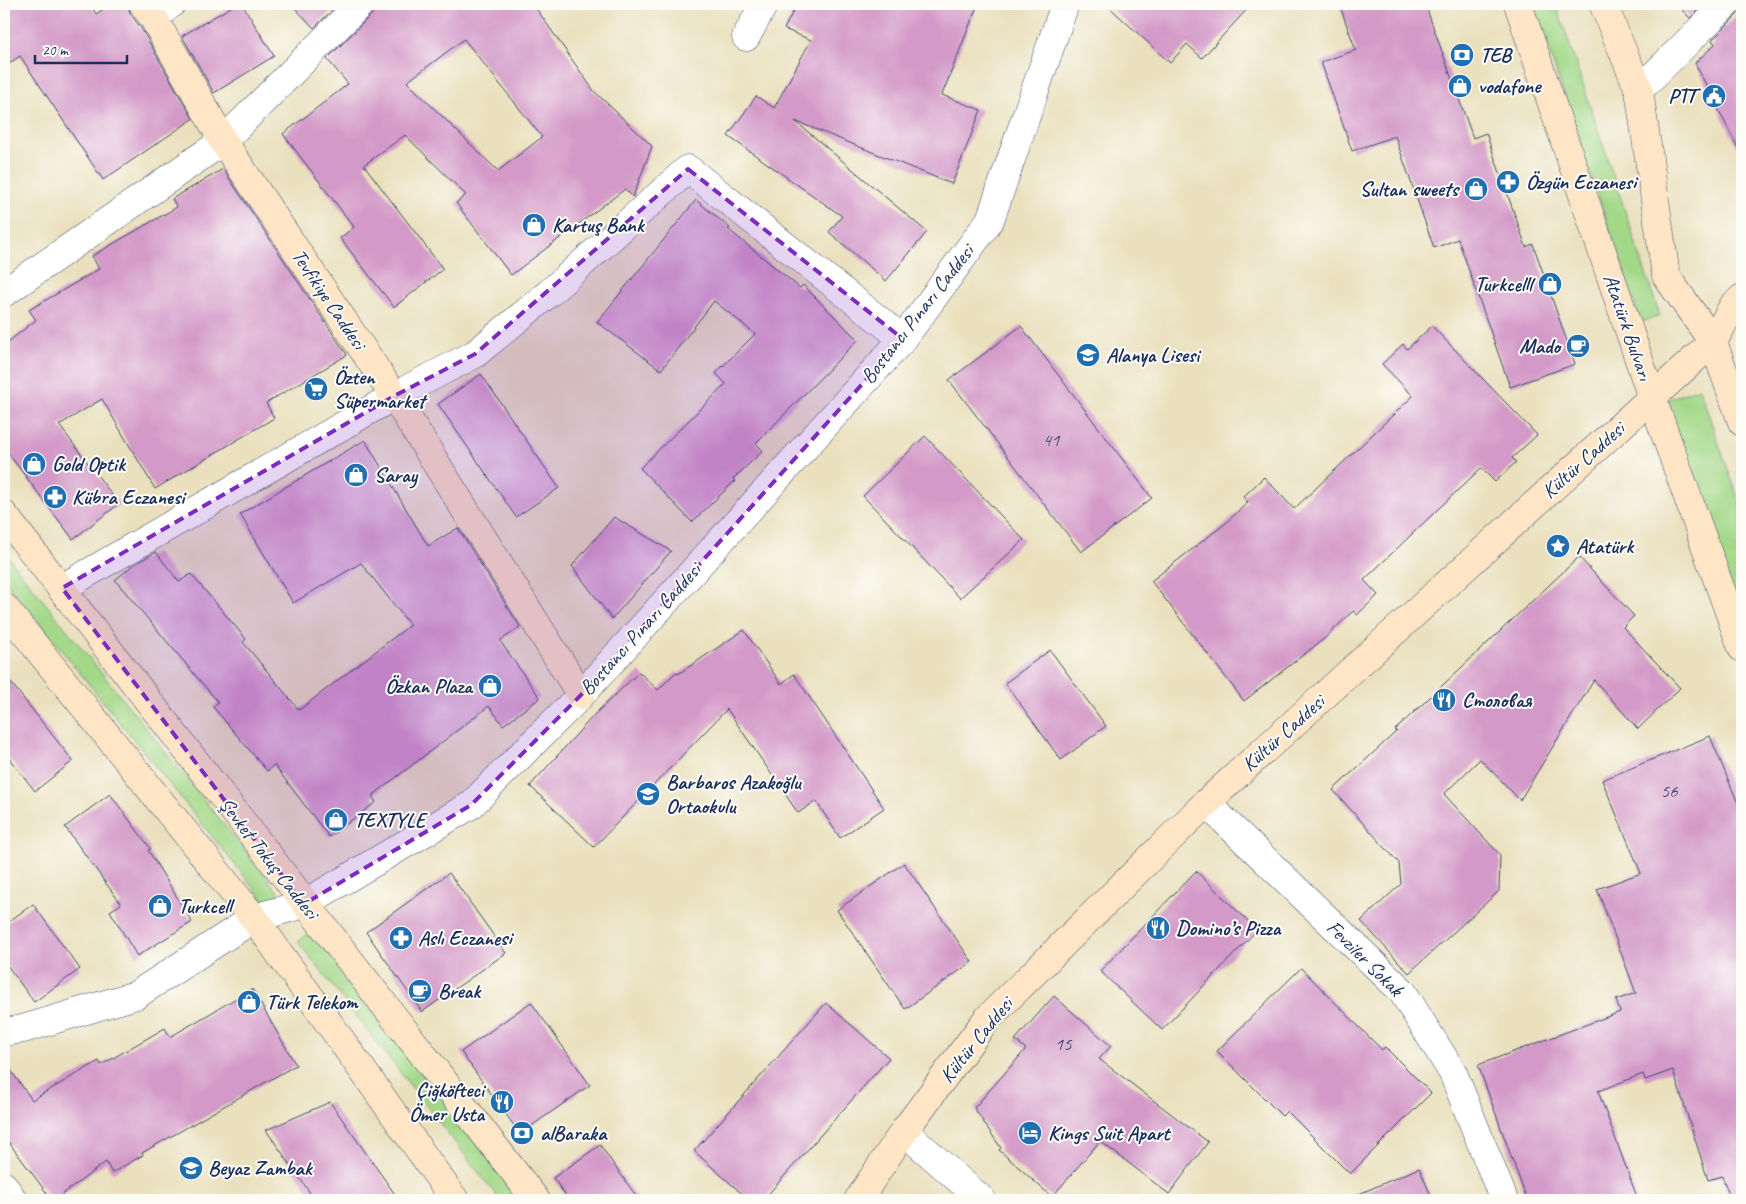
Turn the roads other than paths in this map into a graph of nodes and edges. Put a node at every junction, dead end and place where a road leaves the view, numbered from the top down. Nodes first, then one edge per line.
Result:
1 (360, 4) edge
2 (764, 4) edge
3 (1065, 4) edge
4 (1518, 4) edge
5 (1603, 4) edge
6 (1726, 4) edge
7 (156, 9) edge
8 (746, 37) dead end
9 (1640, 90) junction
10 (223, 141) junction
11 (4, 293) edge
12 (1742, 298) edge
13 (903, 338) junction
14 (1713, 342) junction
15 (394, 396) junction
16 (1652, 398) junction
17 (1742, 422) edge
18 (4, 515) edge
19 (62, 588) junction
20 (4, 607) edge
21 (1742, 648) edge
22 (581, 695) junction
23 (1206, 803) junction
24 (304, 904) junction
25 (254, 918) junction
26 (4, 1032) edge
27 (904, 1131) junction
28 (4, 1186) edge
29 (13, 1200) edge
30 (455, 1200) edge
31 (536, 1200) edge
32 (858, 1200) edge
33 (982, 1200) edge
34 (1504, 1200) edge

1 - 10 street
2 - 8 street
3 - 13 street, Bostancı Pınarı Caddesi
4 - 16 street, Atatürk Bulvarı
5 - 9 street
6 - 9 street
7 - 10 street, Tevfikiye Caddesi
9 - 14 street
10 - 11 street
10 - 15 street, Tevfikiye Caddesi
12 - 14 street, Kültür Caddesi
13 - 15 street
13 - 22 street, Bostancı Pınarı Caddesi
14 - 16 street, Kültür Caddesi
14 - 17 street
15 - 19 street
15 - 22 street, Tevfikiye Caddesi
16 - 21 street, Atatürk Bulvarı
16 - 23 street, Kültür Caddesi
18 - 19 street, Şevket Tokuş Caddesi
19 - 24 street, Şevket Tokuş Caddesi
20 - 25 street
22 - 24 street, Bostancı Pınarı Caddesi
23 - 27 street, Kültür Caddesi
23 - 34 street, Fevziler Sokak
24 - 25 street, Bostancı Pınarı Caddesi
24 - 31 street, Şevket Tokuş Caddesi
25 - 26 street, Bostancı Pınarı Caddesi
25 - 30 street
27 - 32 street, Kültür Caddesi
27 - 33 street
28 - 29 street

